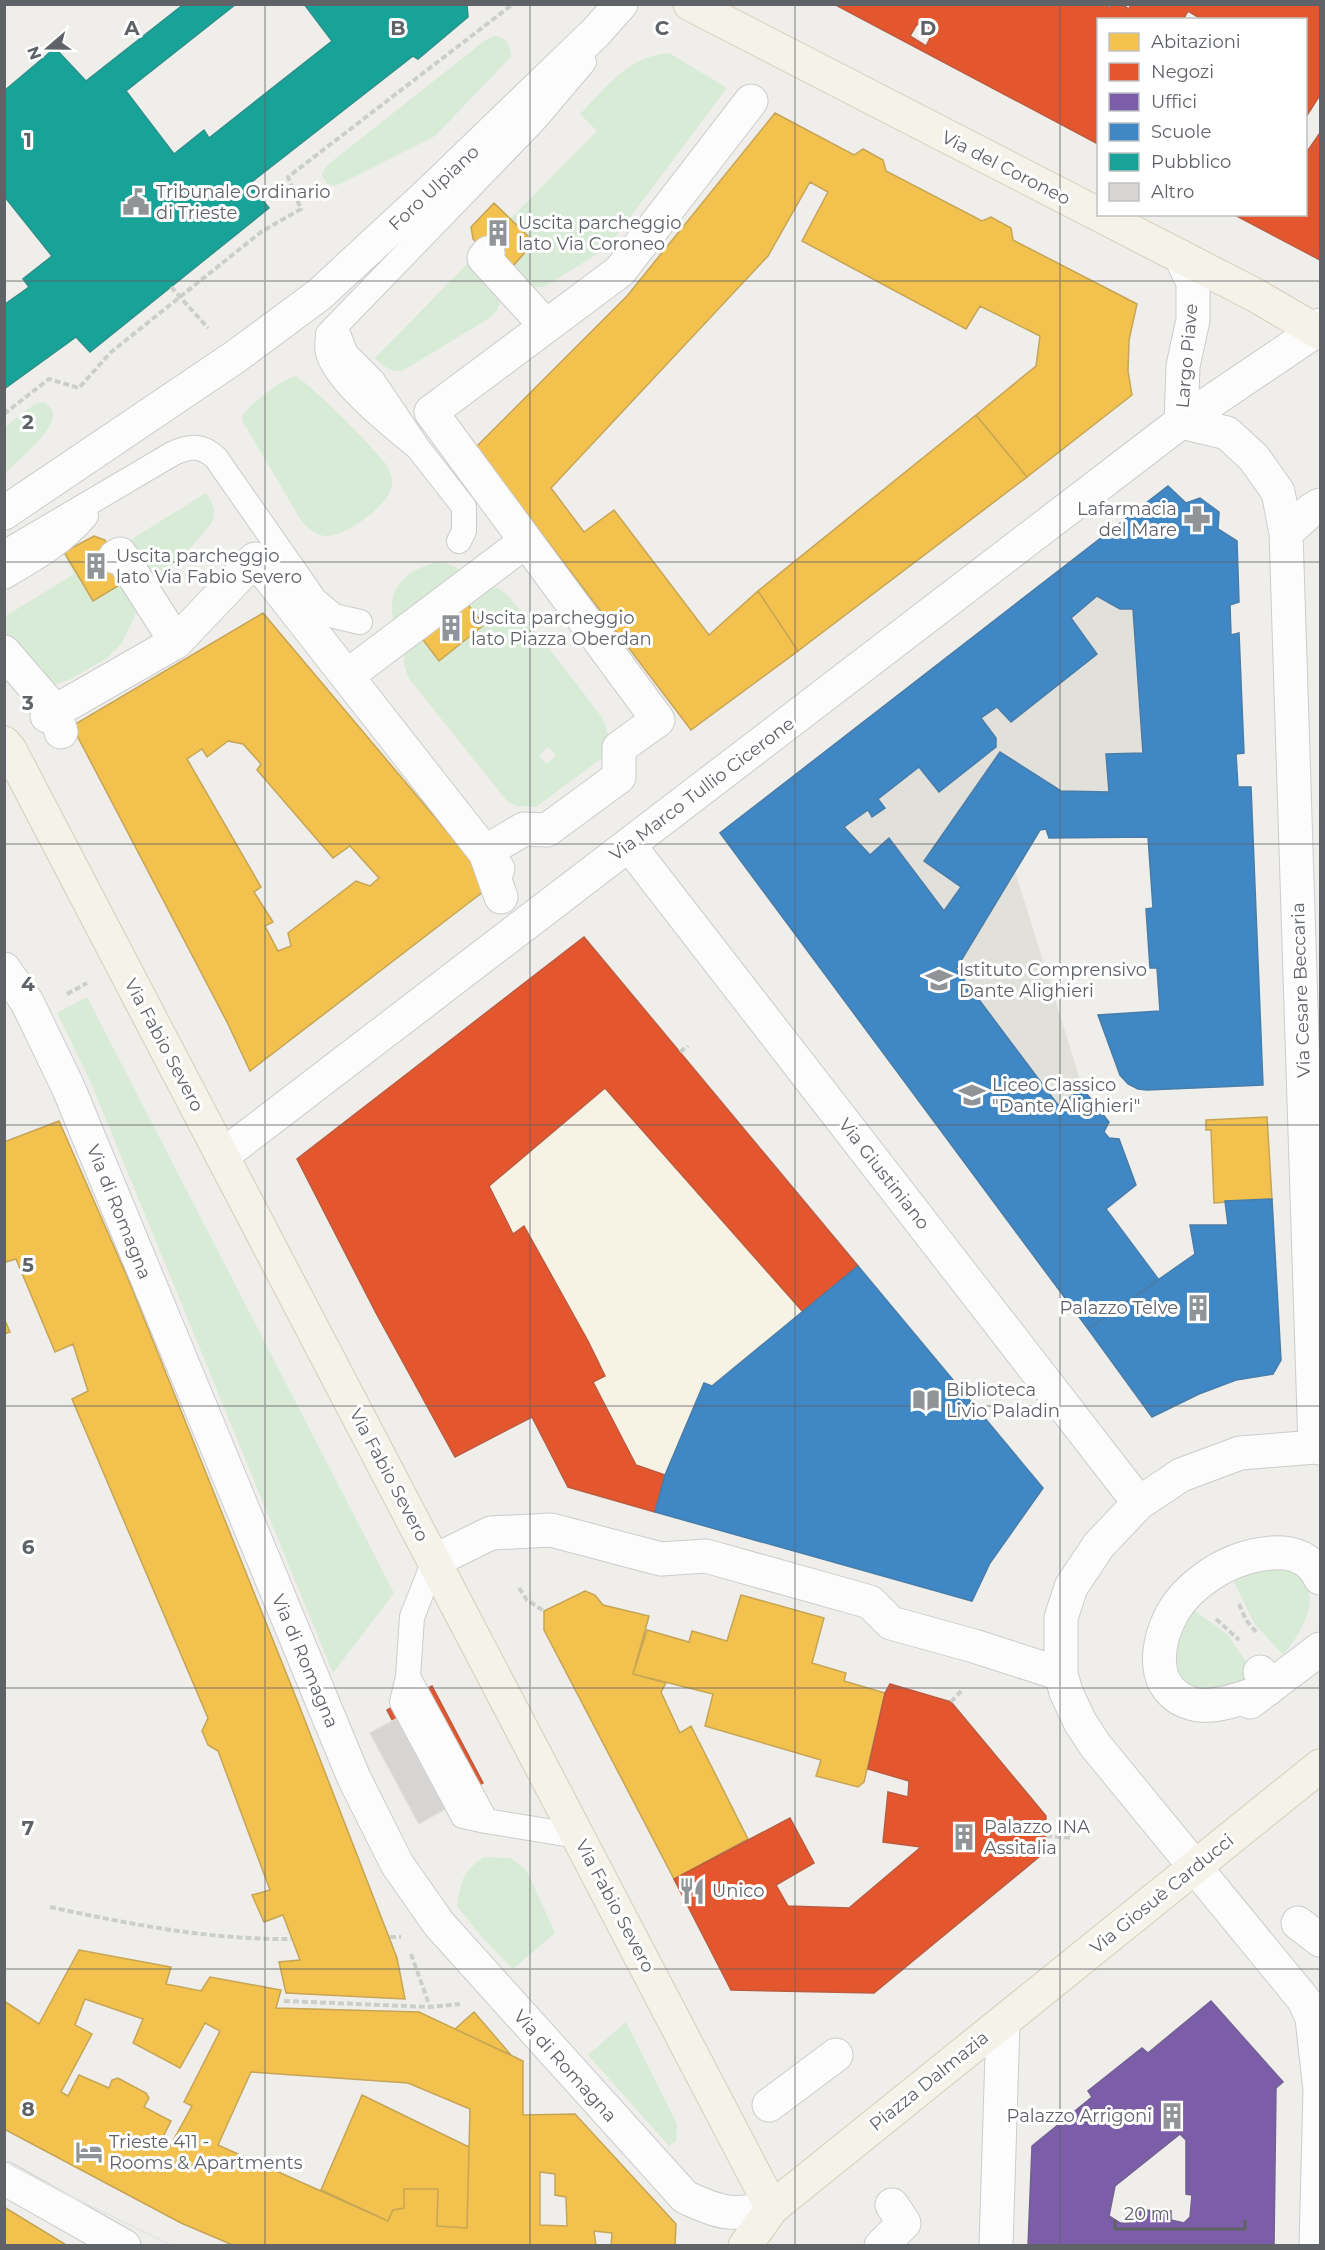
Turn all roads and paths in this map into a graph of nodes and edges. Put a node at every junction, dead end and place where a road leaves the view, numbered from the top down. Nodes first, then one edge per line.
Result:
1 (513, 4) edge
2 (621, 4) edge
3 (625, 4) edge
4 (690, 4) edge
5 (751, 101) dead end
6 (1097, 213) edge
7 (1102, 216) edge
8 (488, 254) dead end
9 (1182, 257) junction
10 (171, 287) dead end
11 (180, 297) junction
12 (546, 326) junction
13 (1319, 329) edge
14 (235, 357) junction
15 (4, 414) edge
16 (1181, 422) junction
17 (102, 495) junction
18 (1320, 505) edge
19 (4, 513) edge
20 (1286, 534) junction
21 (459, 541) dead end
22 (526, 541) junction
23 (4, 553) edge
24 (115, 557) dead end
25 (4, 577) edge
26 (360, 622) dead end
27 (176, 642) junction
28 (4, 652) edge
29 (347, 676) junction
30 (4, 743) edge
31 (629, 845) junction
32 (485, 852) junction
33 (507, 892) dead end
34 (4, 969) edge
35 (688, 1046) dead end
36 (680, 1052) dead end
37 (222, 1156) junction
38 (1318, 1447) edge
39 (1139, 1503) junction
40 (434, 1561) junction
41 (1226, 1572) junction
42 (1320, 1578) edge
43 (519, 1588) dead end
44 (1191, 1600) junction
45 (544, 1611) dead end
46 (1320, 1625) edge
47 (1285, 1667) edge
48 (1061, 1674) junction
49 (962, 1690) dead end
50 (951, 1702) dead end
51 (1228, 1720) dead end
52 (1320, 1766) edge
53 (578, 1836) junction
54 (1046, 1836) dead end
55 (1073, 1838) dead end
56 (1196, 1867) junction
57 (50, 1906) dead end
58 (291, 1939) dead end
59 (284, 2001) dead end
60 (430, 2007) dead end
61 (1003, 2022) junction
62 (837, 2055) dead end
63 (790, 2099) dead end
64 (4, 2178) edge
65 (892, 2205) dead end
66 (772, 2208) junction
67 (124, 2246) edge
68 (745, 2246) edge
69 (881, 2246) edge
70 (996, 2246) edge
71 (1316, 2246) edge

1 - 11 path
2 - 14 street, Foro Ulpiano
3 - 21 lane
4 - 6 main road, Via del Coroneo
5 - 12 street
7 - 9 main road, Via del Coroneo
8 - 12 street
9 - 13 main road, Via del Coroneo
9 - 16 street, Largo Piave
10 - 11 path
11 - 14 path
11 - 15 path
12 - 22 street
13 - 16 street, Largo Piave
14 - 19 street, Foro Ulpiano
16 - 20 street, Largo Piave
16 - 31 street, Via Marco Tullio Cicerone
17 - 23 lane
17 - 25 lane
17 - 26 lane
18 - 20 street
20 - 38 street, Via Cesare Beccaria
22 - 29 street
22 - 32 street
24 - 27 street
27 - 28 street
27 - 29 street
29 - 32 street
30 - 37 main road, Via Fabio Severo
31 - 37 street, Via Marco Tullio Cicerone
31 - 39 street, Via Giustiniano
32 - 33 street
34 - 66 street, Via di Romagna
35 - 36 path
37 - 40 main road, Via Fabio Severo
38 - 39 street
39 - 48 street
40 - 48 street
40 - 53 main road, Via Fabio Severo
40 - 53 lane
41 - 42 street
41 - 44 street
41 - 47 path
43 - 45 path
44 - 47 path
44 - 47 street
46 - 47 street
47 - 51 street
48 - 56 street
49 - 50 path
52 - 56 main road, Via Giosuè Carducci
53 - 66 main road, Via Fabio Severo
54 - 55 path
56 - 61 main road, Via Giosuè Carducci
56 - 71 street
57 - 58 path
59 - 60 path
61 - 66 main road, Piazza Dalmazia
61 - 70 street, Piazza Dalmazia
62 - 63 street
64 - 67 street
65 - 69 street
66 - 68 main road, Piazza Dalmazia

